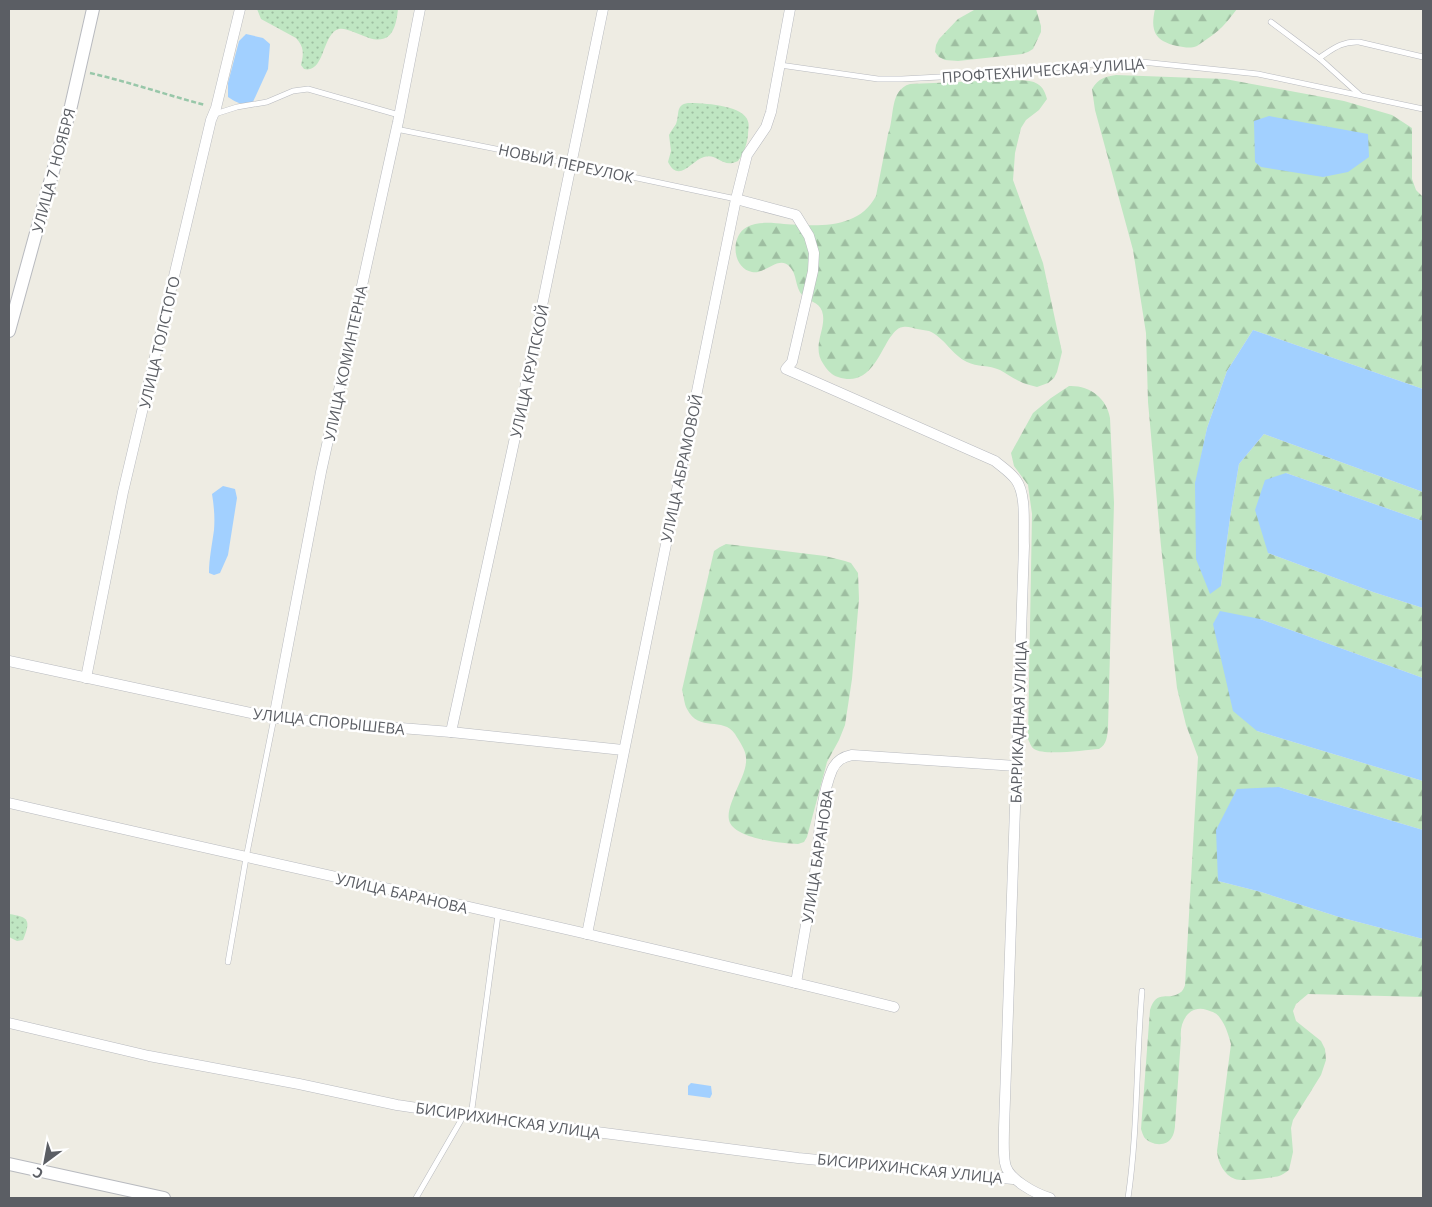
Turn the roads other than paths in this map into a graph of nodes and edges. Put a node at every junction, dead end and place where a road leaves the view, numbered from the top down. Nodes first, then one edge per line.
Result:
1 (93, 9) edge
2 (240, 9) edge
3 (420, 9) edge
4 (603, 9) edge
5 (790, 9) edge
6 (1271, 22) dead end
7 (1423, 57) edge
8 (1319, 58) junction
9 (779, 64) junction
10 (1360, 95) junction
11 (1423, 109) edge
12 (215, 111) junction
13 (399, 116) junction
14 (396, 129) junction
15 (572, 164) junction
16 (736, 199) junction
17 (9, 331) edge
18 (9, 662) edge
19 (86, 678) junction
20 (274, 718) junction
21 (451, 732) junction
22 (623, 750) junction
23 (1016, 766) junction
24 (9, 803) edge
25 (246, 858) junction
26 (498, 914) junction
27 (587, 934) junction
28 (228, 962) dead end
29 (796, 983) junction
30 (1142, 991) dead end
31 (894, 1007) dead end
32 (9, 1023) edge
33 (468, 1116) junction
34 (9, 1164) edge
35 (1013, 1178) junction
36 (164, 1198) edge
37 (416, 1198) edge
38 (1050, 1198) edge
39 (1128, 1198) edge

1 - 17 street, УЛИЦА 7 НОЯБРЯ
2 - 12 street, УЛИЦА ТОЛСТОГО
3 - 13 street, УЛИЦА КОМИНТЕРНА
4 - 15 street, УЛИЦА КРУПСКОЙ
5 - 9 street, УЛИЦА АБРАМОВОЙ
6 - 8 lane
7 - 8 lane
8 - 10 lane
9 - 10 lane, ПРОФТЕХНИЧЕСКАЯ УЛИЦА
9 - 16 street, УЛИЦА АБРАМОВОЙ
10 - 11 lane, ПРОФТЕХНИЧЕСКАЯ УЛИЦА
12 - 13 lane
12 - 19 street, УЛИЦА ТОЛСТОГО
13 - 14 street, УЛИЦА КОМИНТЕРНА
14 - 15 lane, НОВЫЙ ПЕРЕУЛОК
14 - 20 street, УЛИЦА КОМИНТЕРНА
15 - 16 lane, НОВЫЙ ПЕРЕУЛОК
15 - 21 street, УЛИЦА КРУПСКОЙ
16 - 22 street, УЛИЦА АБРАМОВОЙ
16 - 23 street, БАРРИКАДНАЯ УЛИЦА
18 - 19 street, УЛИЦА СПОРЫШЕВА
19 - 20 street, УЛИЦА СПОРЫШЕВА
20 - 21 street, УЛИЦА СПОРЫШЕВА
20 - 25 lane
21 - 22 street, УЛИЦА СПОРЫШЕВА
22 - 27 street, УЛИЦА АБРАМОВОЙ
23 - 29 street, УЛИЦА БАРАНОВА
23 - 35 street, БАРРИКАДНАЯ УЛИЦА
24 - 25 street, УЛИЦА БАРАНОВА
25 - 26 street, УЛИЦА БАРАНОВА
25 - 28 lane
26 - 27 street, УЛИЦА БАРАНОВА
26 - 33 lane
27 - 29 street, УЛИЦА БАРАНОВА
29 - 31 street, УЛИЦА БАРАНОВА
30 - 39 lane
32 - 33 street, БИСИРИХИНСКАЯ УЛИЦА
33 - 35 street, БИСИРИХИНСКАЯ УЛИЦА
33 - 37 lane
34 - 36 street
35 - 38 street

